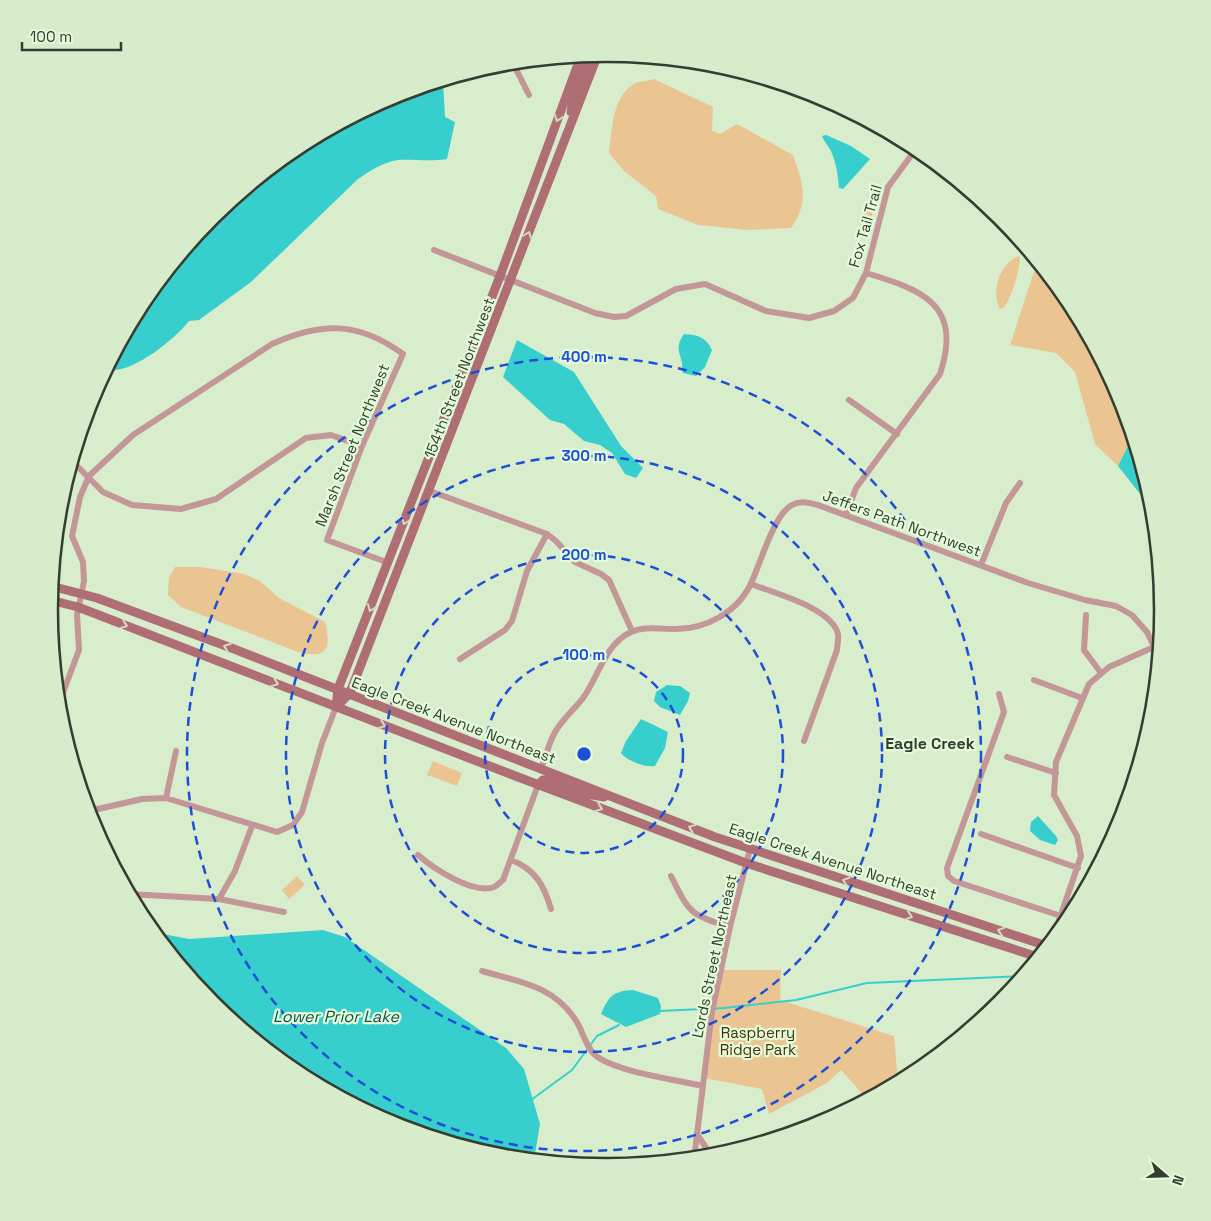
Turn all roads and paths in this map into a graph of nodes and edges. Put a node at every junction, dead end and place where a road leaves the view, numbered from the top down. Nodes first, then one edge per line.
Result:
1 (587, 63) edge
2 (595, 63) edge
3 (577, 64) edge
4 (516, 70) edge
5 (529, 96) dead end
6 (566, 137) junction
7 (911, 156) edge
8 (434, 250) dead end
9 (866, 273) junction
10 (500, 276) junction
11 (511, 280) junction
12 (849, 400) dead end
13 (897, 434) junction
14 (362, 446) junction
15 (77, 466) edge
16 (89, 476) junction
17 (1020, 483) dead end
18 (430, 491) junction
19 (846, 515) junction
20 (547, 534) junction
21 (389, 563) junction
22 (981, 565) junction
23 (751, 584) junction
24 (59, 590) edge
25 (58, 600) edge
26 (79, 600) junction
27 (1086, 615) dead end
28 (632, 631) junction
29 (1152, 643) edge
30 (1152, 648) edge
31 (460, 659) dead end
32 (1101, 673) junction
33 (1034, 680) dead end
34 (338, 689) junction
35 (64, 691) edge
36 (349, 694) junction
37 (999, 694) dead end
38 (1082, 698) junction
39 (336, 707) junction
40 (804, 741) dead end
41 (176, 751) dead end
42 (1007, 757) dead end
43 (541, 768) junction
44 (1056, 773) junction
45 (538, 785) junction
46 (166, 798) junction
47 (617, 799) junction
48 (95, 810) edge
49 (252, 826) junction
50 (981, 834) dead end
51 (750, 849) junction
52 (418, 855) dead end
53 (510, 860) junction
54 (746, 863) junction
55 (1078, 868) junction
56 (671, 876) dead end
57 (137, 894) edge
58 (218, 899) junction
59 (551, 909) dead end
60 (284, 912) dead end
61 (1060, 916) joint
62 (730, 927) junction
63 (1040, 944) edge
64 (1031, 955) edge
65 (482, 971) dead end
66 (703, 1086) junction
67 (697, 1134) junction
68 (707, 1149) edge
69 (695, 1151) edge

1 - 6 main road
2 - 6 main road, 154th Street Northwest
3 -> 10 main road, 154th Street Northwest
4 - 5 street
11 -> 6 main road, 154th Street Northwest
7 - 9 street, Fox Tail Trail
8 - 10 street, Fox Tail Trail
9 - 11 street, Fox Tail Trail
9 - 13 street
10 - 11 street, Fox Tail Trail
10 -> 21 main road, 154th Street Northwest
11 - 18 main road, 154th Street Northwest
12 - 13 street
13 - 19 street
14 - 16 street
14 - 16 street, Marsh Street Northwest
14 - 21 street, Marsh Street Northwest
15 - 16 street
16 - 26 street
17 - 22 street
18 - 20 street
18 - 36 main road, 154th Street Northwest
19 - 22 street, Jeffers Path Northwest
19 - 23 street, Jeffers Path Northwest
20 - 28 street
20 - 31 street
21 -> 34 main road, 154th Street Northwest
22 - 29 street, Jeffers Path Northwest
23 - 28 street, Jeffers Path Northwest
23 - 40 street
24 - 26 main road, Eagle Creek Avenue Northeast
25 - 26 main road, Eagle Creek Avenue Northeast
34 -> 26 main road, Eagle Creek Avenue Northeast
26 - 35 street
26 -> 39 main road, Eagle Creek Avenue Northeast
27 - 32 street
28 - 43 street
30 - 32 street
32 - 38 street
33 - 38 street
34 - 36 main road, Eagle Creek Avenue Northeast
34 - 39 main road, 154th Street Northwest
36 - 39 main road, 154th Street Northwest
36 - 43 main road, Eagle Creek Avenue Northeast
37 - 61 street
38 - 44 street
39 -> 45 main road, Eagle Creek Avenue Northeast
39 - 49 street, 154th Street Northwest
41 - 46 street
42 - 44 street
43 - 47 main road, Eagle Creek Avenue Northeast
44 - 55 street
45 - 47 main road
45 - 53 street
45 -> 54 main road, Eagle Creek Avenue Northeast
46 - 48 street
46 - 49 street, 154th Street Northwest
51 -> 47 main road, Eagle Creek Avenue Northeast
49 - 58 street
50 - 55 street
51 - 54 street, Lords Street Northeast
63 -> 51 main road, Eagle Creek Avenue Northeast
52 - 53 street
53 - 59 street
54 - 62 street, Lords Street Northeast
54 -> 64 main road, Eagle Creek Avenue Northeast
55 - 61 street
56 - 62 street
57 - 58 street
58 - 60 street
62 - 66 street, Lords Street Northeast
65 - 66 street
66 - 67 street, Lords Street Northeast
67 - 68 street
67 - 69 street, Lords Street Northeast

